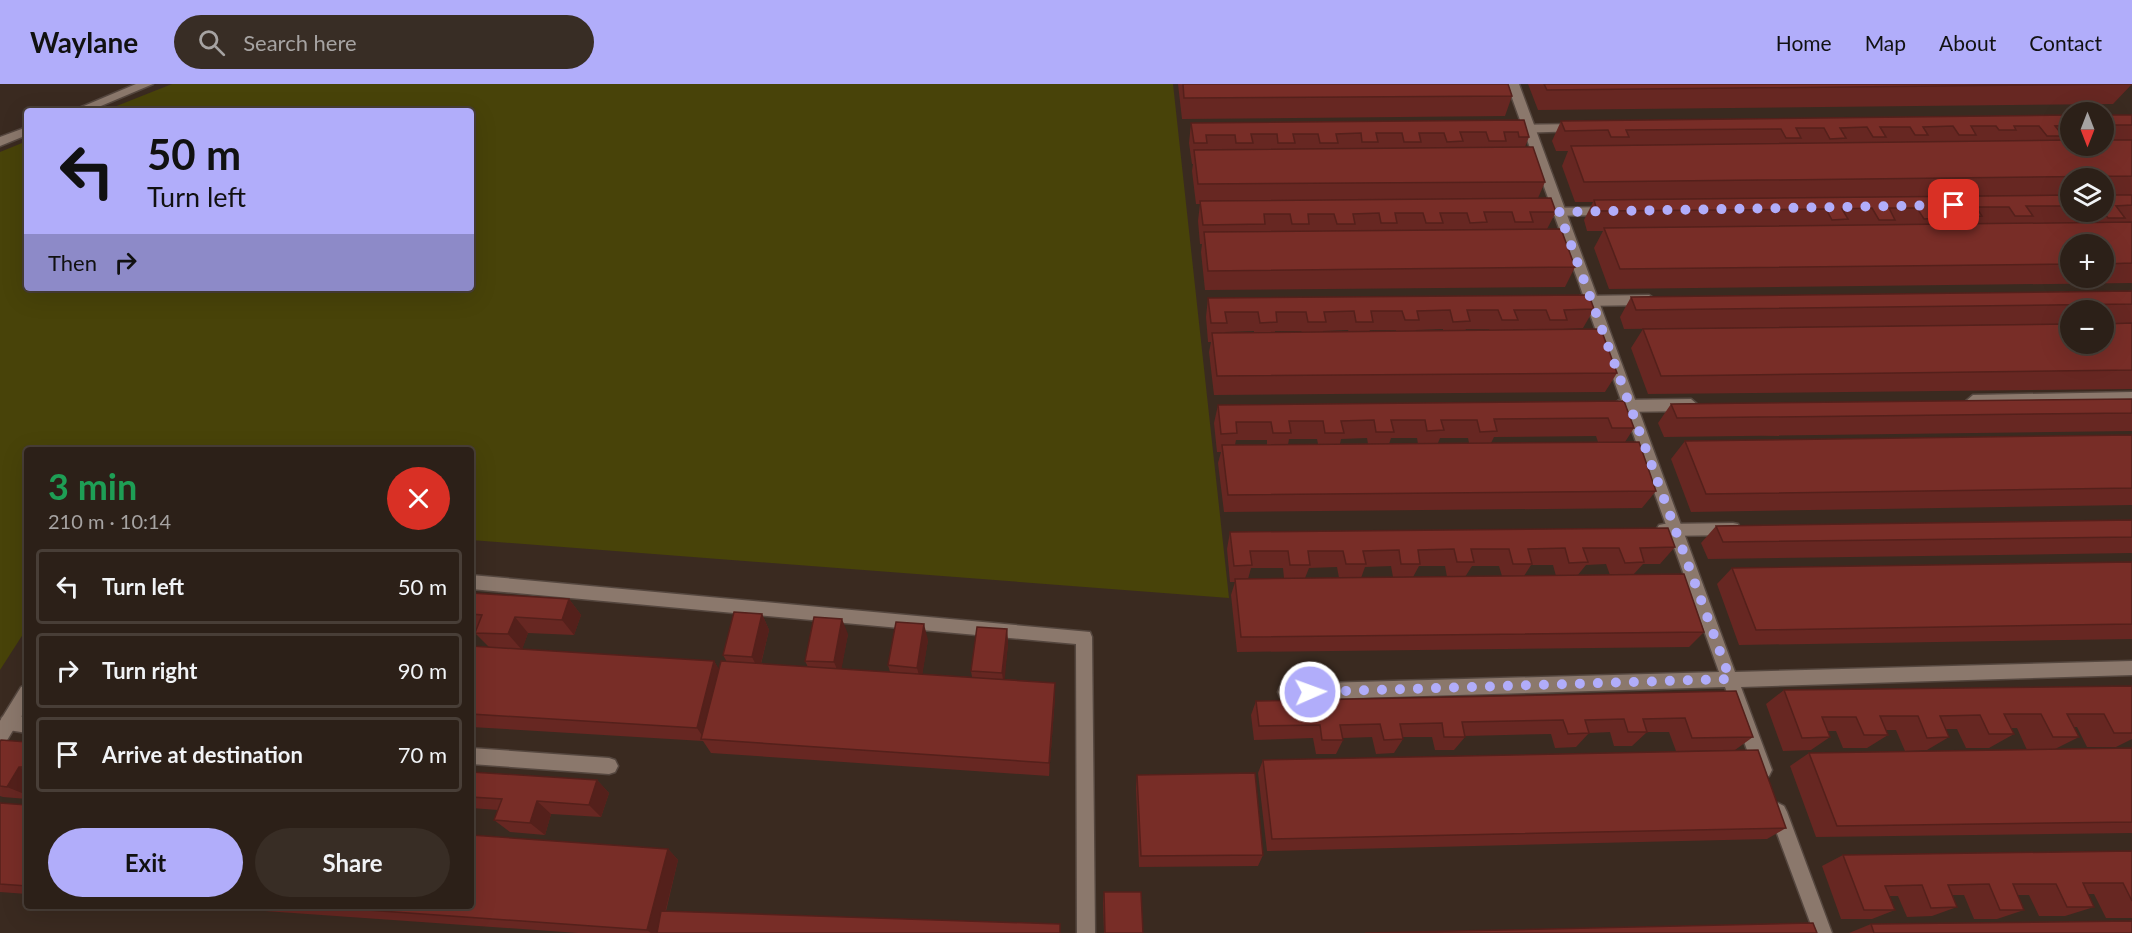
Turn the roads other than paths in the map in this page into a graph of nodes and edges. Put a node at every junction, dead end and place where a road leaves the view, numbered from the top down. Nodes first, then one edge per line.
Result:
1 (147, 84) edge
2 (1513, 84) edge
3 (86, 108) edge
4 (1588, 128) edge
5 (1506, 129) edge
6 (1529, 129) junction
7 (24, 132) edge
8 (0, 142) edge
9 (1619, 211) edge
10 (1536, 212) edge
11 (1559, 212) junction
12 (1665, 300) edge
13 (1593, 301) junction
14 (1569, 302) edge
15 (2132, 398) edge
16 (1953, 401) edge
17 (1702, 405) edge
18 (1607, 406) edge
19 (1631, 406) junction
20 (1746, 528) edge
21 (1652, 530) edge
22 (1676, 530) junction
23 (474, 582) edge
24 (2132, 668) edge
25 (1730, 679) junction
26 (1286, 692) dead end
27 (24, 697) edge
28 (24, 725) edge
29 (4, 730) edge
30 (474, 756) edge
31 (609, 766) dead end
32 (1086, 933) edge
33 (1823, 933) edge

1 - 3 street
2 - 6 street
4 - 6 street
5 - 6 street
6 - 11 street
7 - 8 street
9 - 11 street
10 - 11 street
11 - 13 street
12 - 13 street
13 - 14 street
13 - 19 street
15 - 16 street
17 - 19 street
18 - 19 street
19 - 22 street
20 - 22 street
21 - 22 street
22 - 25 street
23 - 32 street
24 - 25 street
25 - 26 street
25 - 33 street
27 - 29 street
28 - 29 street
30 - 31 street

